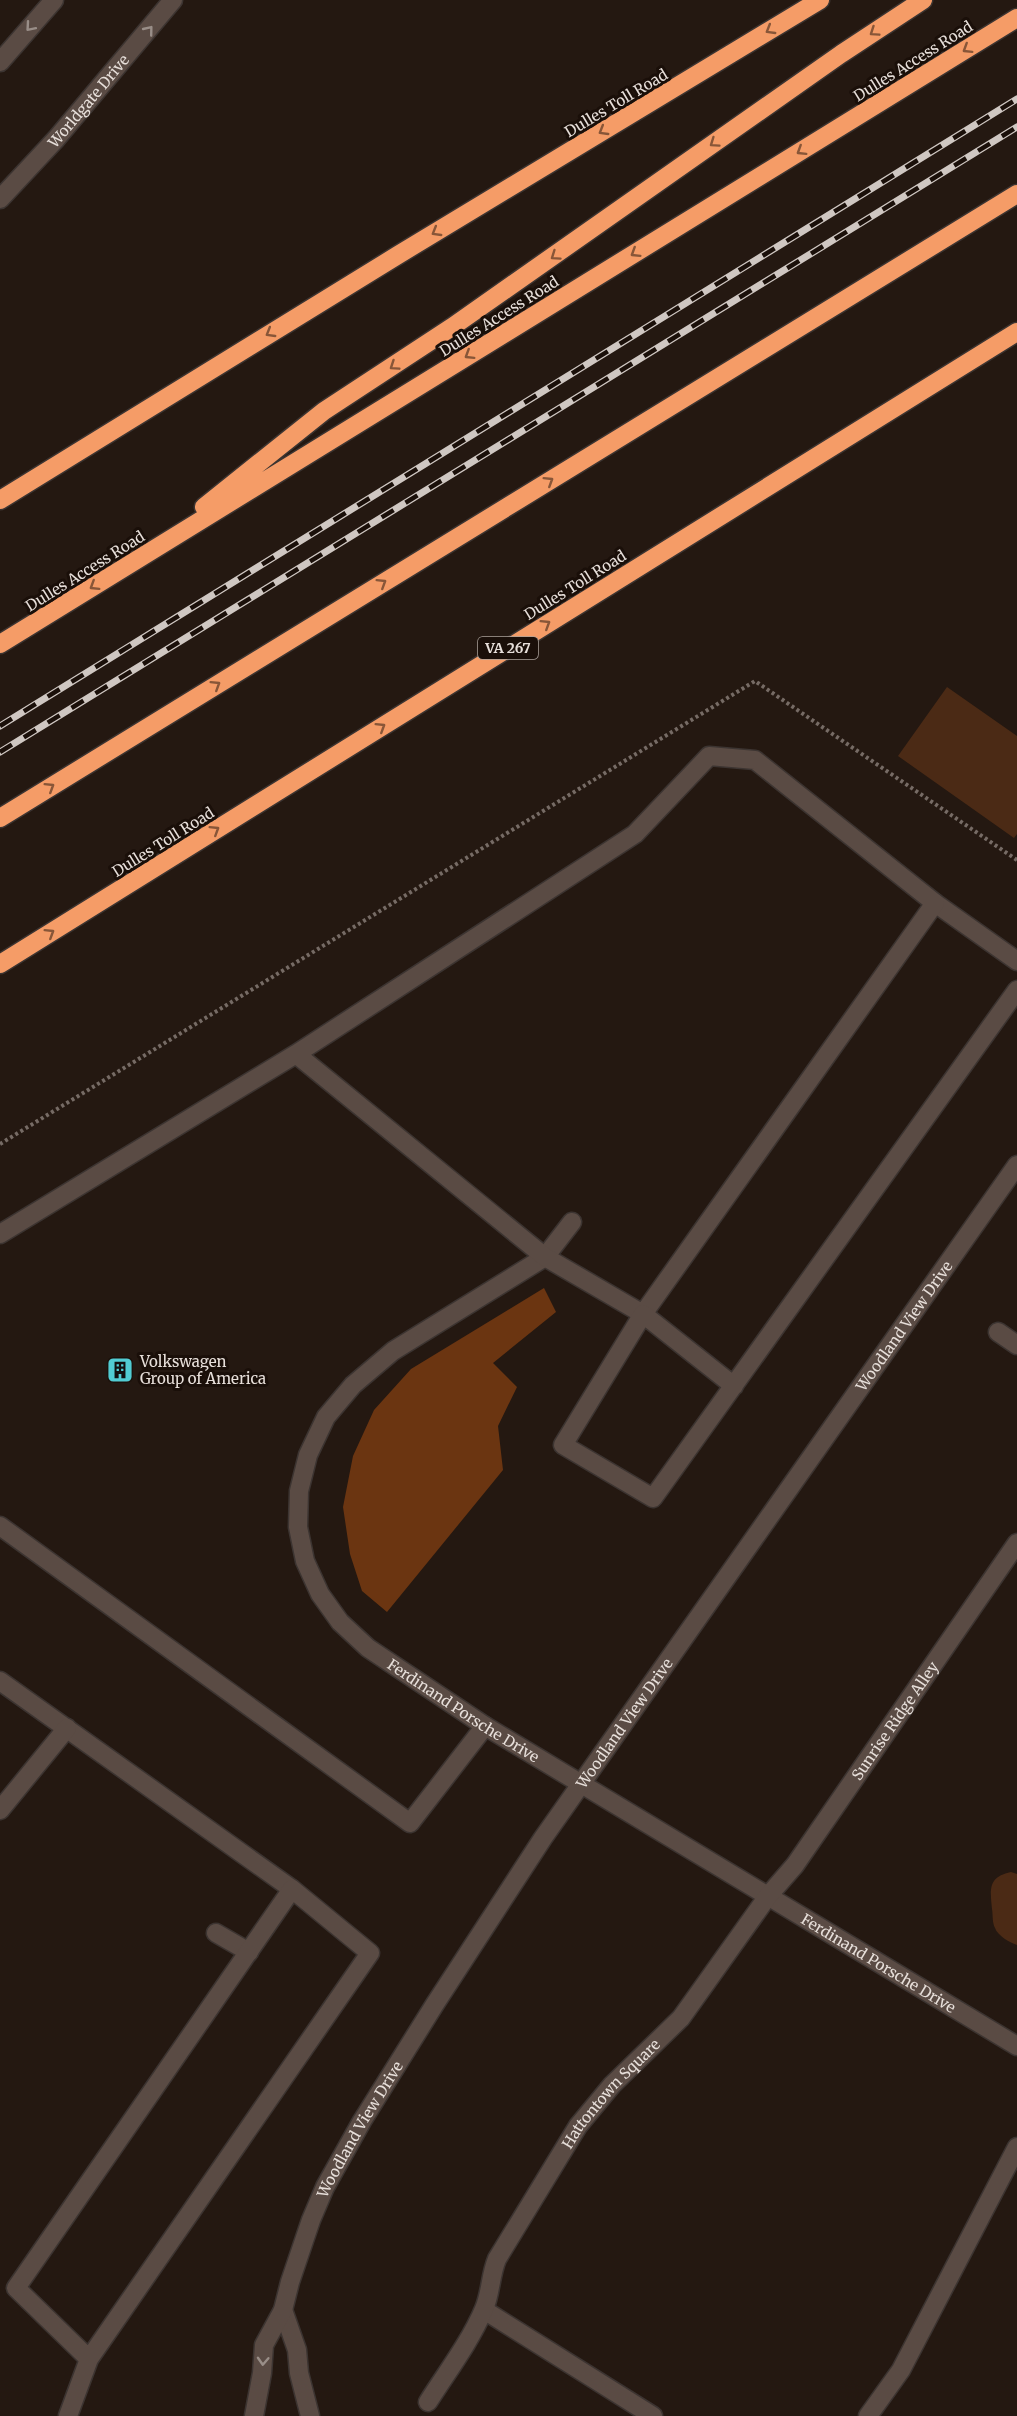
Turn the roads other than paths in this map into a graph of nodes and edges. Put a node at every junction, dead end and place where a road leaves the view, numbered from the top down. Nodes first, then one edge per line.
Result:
1 (54, 0) edge
2 (173, 0) edge
3 (820, 0) edge
4 (923, 0) edge
5 (1017, 18) edge
6 (0, 62) edge
7 (1017, 194) edge
8 (0, 199) edge
9 (1017, 332) edge
10 (0, 500) edge
11 (144, 556) junction
12 (0, 644) edge
13 (0, 818) edge
14 (935, 903) junction
15 (1017, 961) edge
16 (0, 964) edge
17 (1017, 990) edge
18 (296, 1054) junction
19 (1017, 1165) edge
20 (572, 1222) dead end
21 (0, 1234) edge
22 (545, 1257) junction
23 (643, 1314) junction
24 (998, 1332) dead end
25 (1017, 1345) edge
26 (734, 1386) junction
27 (0, 1526) edge
28 (1017, 1543) edge
29 (0, 1681) edge
30 (485, 1726) junction
31 (67, 1728) junction
32 (582, 1785) junction
33 (0, 1810) edge
34 (292, 1889) junction
35 (768, 1896) junction
36 (216, 1933) dead end
37 (249, 1952) junction
38 (1017, 2046) edge
39 (1017, 2148) edge
40 (283, 2310) junction
41 (484, 2310) junction
42 (89, 2359) junction
43 (428, 2402) dead end
44 (68, 2416) edge
45 (254, 2416) edge
46 (310, 2416) edge
47 (653, 2416) edge
48 (868, 2416) edge

1 -> 6 street
8 -> 2 street, Worldgate Drive
3 -> 10 highway, Dulles Toll Road
4 -> 11 highway
5 -> 11 highway, Dulles Access Road
13 -> 7 highway
16 -> 9 highway, Dulles Toll Road / VA 267
11 -> 12 highway, Dulles Access Road
14 - 15 street
14 - 18 street
14 - 23 street
17 - 26 street
18 - 21 street
18 - 22 street
19 - 32 street, Woodland View Drive
20 - 22 street
22 - 23 street
22 - 30 street, Ferdinand Porsche Drive
23 - 26 street
23 - 26 street
24 - 25 street
27 - 30 street
28 - 35 street, Sunrise Ridge Alley
29 - 31 street
30 - 32 street, Ferdinand Porsche Drive
31 - 33 street
31 - 34 street
32 - 35 street, Ferdinand Porsche Drive
32 - 40 street, Woodland View Drive
34 - 37 street
34 - 42 street
35 - 38 street, Ferdinand Porsche Drive
35 - 41 street, Hattontown Square
36 - 37 street
37 - 42 street
39 - 48 street
40 -> 45 street, Woodland View Drive
40 - 46 street
41 - 43 street, Hattontown Square
41 - 47 street
42 - 44 street

